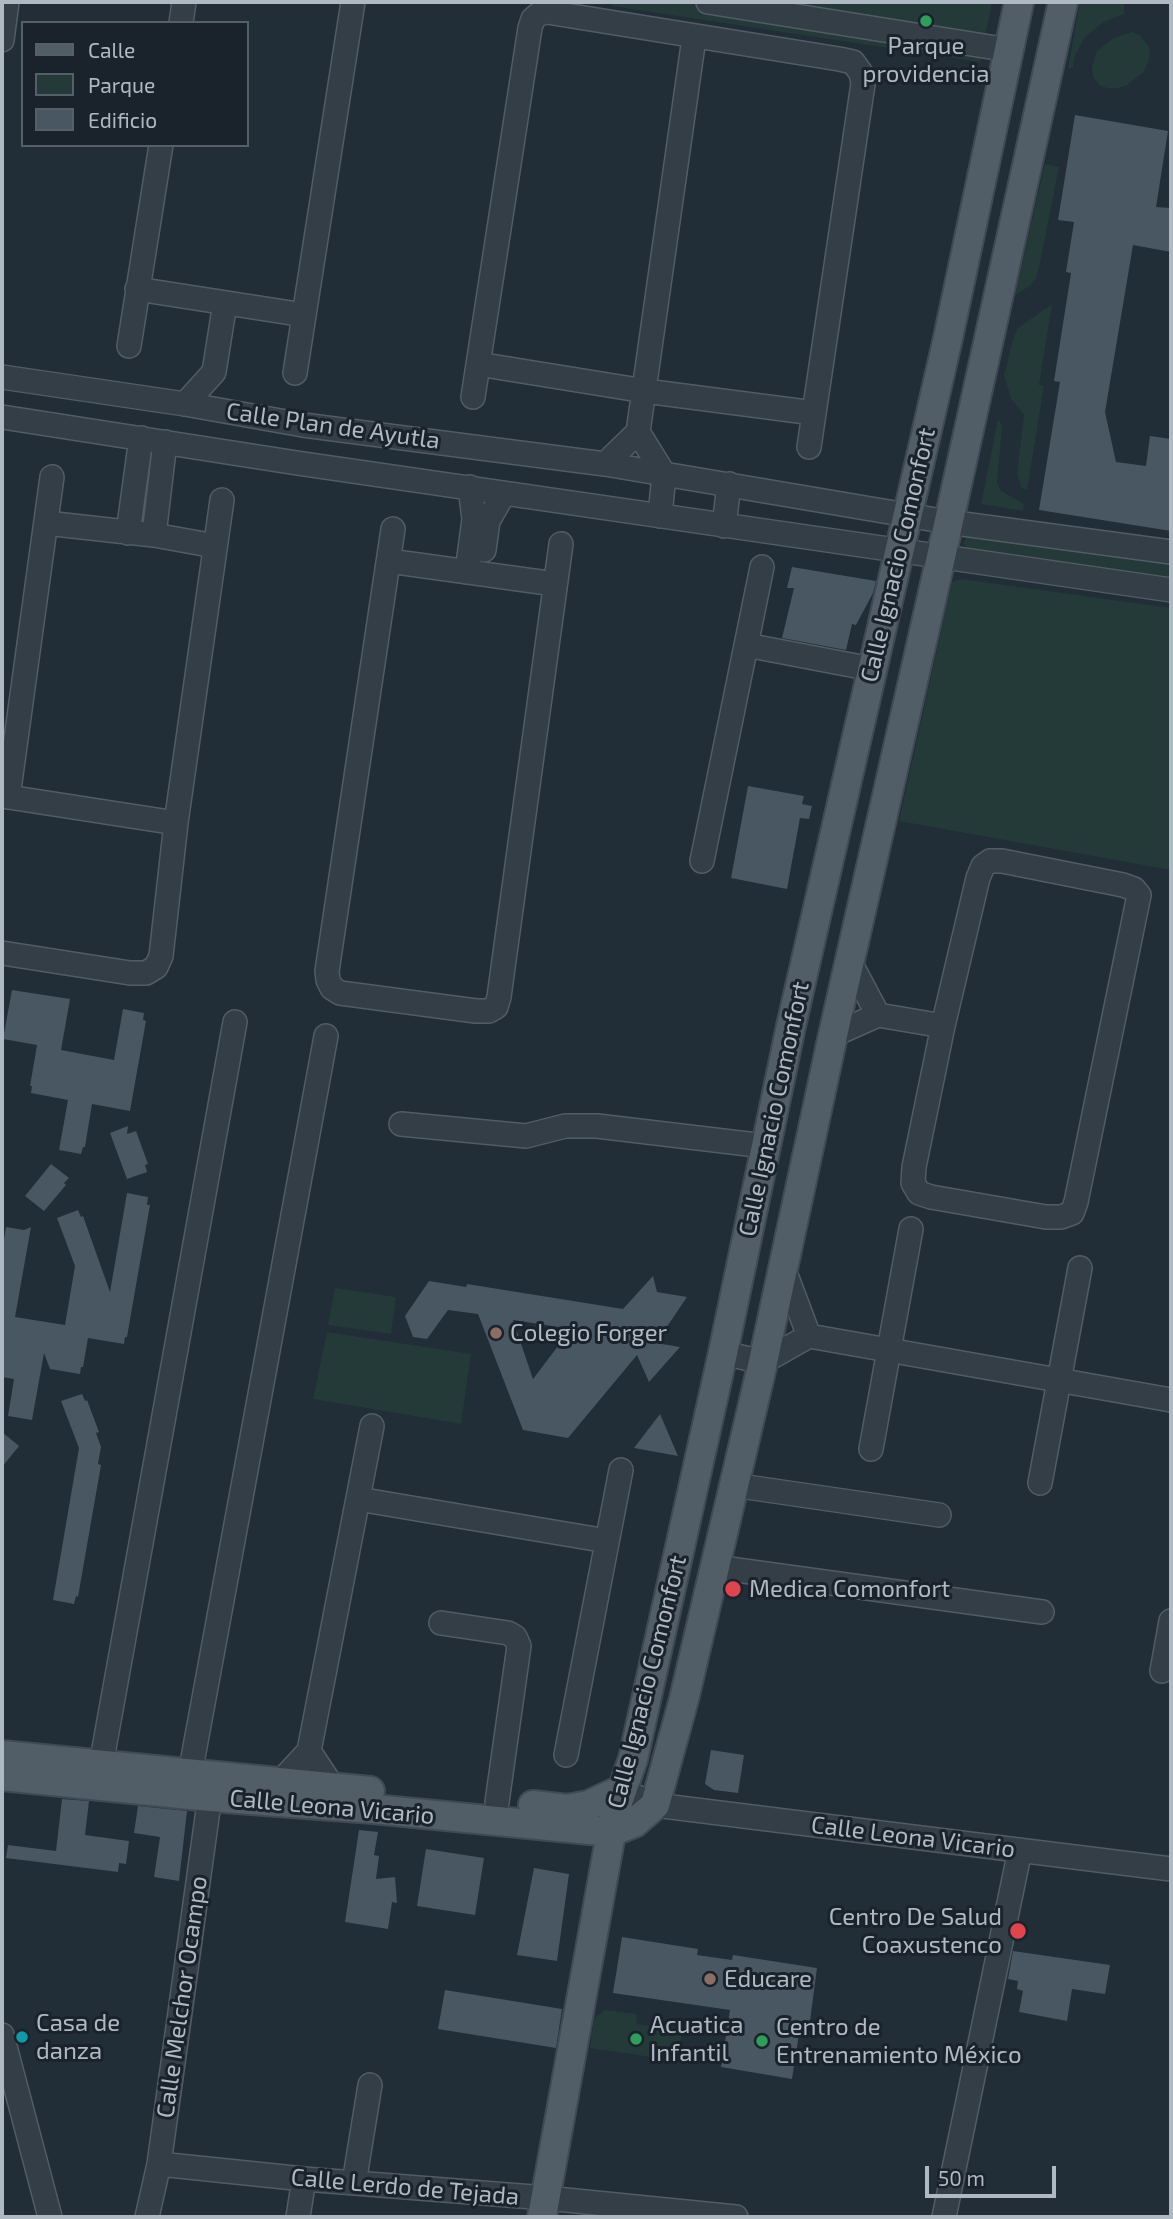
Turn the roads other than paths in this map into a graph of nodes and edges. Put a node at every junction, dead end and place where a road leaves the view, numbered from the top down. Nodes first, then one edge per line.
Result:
1 (7, 2) edge
2 (184, 2) edge
3 (354, 2) edge
4 (708, 2) edge
5 (1019, 2) edge
6 (1063, 2) edge
7 (181, 21) edge
8 (694, 38) junction
9 (2, 40) edge
10 (1009, 50) junction
11 (160, 147) edge
12 (137, 289) junction
13 (225, 303) junction
14 (304, 315) junction
15 (129, 346) dead end
16 (478, 364) junction
17 (214, 372) junction
18 (295, 373) dead end
19 (2, 377) edge
20 (645, 391) junction
21 (473, 397) dead end
22 (185, 404) junction
23 (230, 411) junction
24 (814, 413) junction
25 (2, 418) edge
26 (303, 425) junction
27 (344, 430) junction
28 (638, 432) junction
29 (141, 438) junction
30 (165, 442) junction
31 (809, 447) dead end
32 (297, 463) junction
33 (605, 464) junction
34 (337, 469) junction
35 (664, 474) junction
36 (52, 477) dead end
37 (729, 484) junction
38 (470, 487) junction
39 (504, 494) junction
40 (222, 500) dead end
41 (906, 515) junction
42 (660, 516) junction
43 (481, 520) junction
44 (948, 522) junction
45 (46, 523) junction
46 (724, 526) junction
47 (393, 529) dead end
48 (128, 533) junction
49 (154, 535) junction
50 (561, 544) dead end
51 (215, 546) junction
52 (900, 551) junction
53 (1171, 552) edge
54 (941, 557) junction
55 (389, 561) junction
56 (762, 567) dead end
57 (473, 573) junction
58 (555, 584) junction
59 (1171, 590) edge
60 (746, 645) junction
61 (872, 669) junction
62 (5, 796) edge
63 (176, 823) junction
64 (702, 861) dead end
65 (2, 953) edge
66 (850, 962) junction
67 (878, 1015) junction
68 (235, 1022) dead end
69 (943, 1026) junction
70 (833, 1035) junction
71 (326, 1036) dead end
72 (401, 1124) dead end
73 (765, 1146) junction
74 (911, 1229) dead end
75 (783, 1267) junction
76 (1080, 1268) dead end
77 (809, 1336) junction
78 (888, 1351) junction
79 (723, 1353) junction
80 (763, 1362) junction
81 (1059, 1381) junction
82 (1171, 1401) edge
83 (372, 1426) dead end
84 (871, 1449) dead end
85 (621, 1470) dead end
86 (1040, 1483) dead end
87 (733, 1485) junction
88 (358, 1499) junction
89 (939, 1515) dead end
90 (607, 1541) junction
91 (715, 1567) junction
92 (1042, 1612) dead end
93 (1171, 1621) edge
94 (441, 1623) dead end
95 (1162, 1671) dead end
96 (309, 1751) junction
97 (2, 1755) edge
98 (566, 1755) dead end
99 (101, 1765) junction
100 (2, 1776) edge
101 (281, 1781) junction
102 (205, 1783) junction
103 (332, 1786) junction
104 (621, 1790) junction
105 (375, 1800) junction
106 (497, 1802) junction
107 (655, 1805) junction
108 (611, 1832) junction
109 (1020, 1850) junction
110 (1171, 1869) edge
111 (2, 2035) edge
112 (370, 2085) dead end
113 (159, 2164) junction
114 (304, 2179) junction
115 (354, 2183) junction
116 (544, 2208) edge
117 (51, 2217) edge
118 (147, 2217) edge
119 (298, 2217) edge
120 (736, 2217) edge
121 (944, 2217) edge

1 - 9 street
2 - 7 street
3 - 14 street
4 - 10 street
5 - 10 main road, Calle Ignacio Comonfort
6 - 44 main road, Calle Ignacio Comonfort
8 - 16 street
8 - 20 street
8 - 24 street
10 - 41 main road, Calle Ignacio Comonfort
11 - 12 street
12 - 13 street
12 - 15 street
13 - 14 street
13 - 17 street
14 - 18 street
16 - 20 street
16 - 21 street
17 - 22 street
17 - 23 street
19 - 22 street, Calle Plan de Ayutla
20 - 24 street
20 - 28 street
22 - 23 street, Calle Plan de Ayutla
23 - 26 street, Calle Plan de Ayutla
24 - 31 street
25 - 29 street, Calle Plan de Ayutla
26 - 27 street, Calle Plan de Ayutla
26 - 32 street, Calle Plan de Ayutla
27 - 33 street, Calle Plan de Ayutla
27 - 34 street, Calle Plan de Ayutla
28 - 33 street
28 - 35 street
29 - 30 street, Calle Plan de Ayutla
29 - 48 street
30 - 32 street, Calle Plan de Ayutla
30 - 49 street
32 - 34 street, Calle Plan de Ayutla
33 - 35 street, Calle Plan de Ayutla
34 - 38 street, Calle Plan de Ayutla
35 - 37 street, Calle Plan de Ayutla
35 - 42 street
36 - 45 street
37 - 41 street, Calle Plan de Ayutla
37 - 46 street
38 - 39 street, Calle Plan de Ayutla
38 - 43 street
39 - 42 street, Calle Plan de Ayutla
39 - 43 street
40 - 51 street
41 - 44 street, Calle Plan de Ayutla
41 - 52 main road, Calle Ignacio Comonfort
42 - 46 street, Calle Plan de Ayutla
43 - 57 street
44 - 53 street, Calle Plan de Ayutla
44 - 54 main road, Calle Ignacio Comonfort
45 - 48 street
45 - 62 street
46 - 52 street, Calle Plan de Ayutla
47 - 55 street
48 - 49 street
49 - 51 street
50 - 58 street
51 - 63 street
52 - 54 street, Calle Plan de Ayutla
52 - 61 main road, Calle Ignacio Comonfort
54 - 59 street, Calle Plan de Ayutla
54 - 66 main road, Calle Ignacio Comonfort
55 - 57 street
55 - 58 street
56 - 60 street
57 - 58 street
60 - 61 street
60 - 64 street
61 - 73 main road, Calle Ignacio Comonfort
62 - 63 street
63 - 65 street
66 - 67 street
66 - 70 main road, Calle Ignacio Comonfort
67 - 69 street
67 - 70 street
68 - 99 street
69 - 69 street
70 - 75 main road, Calle Ignacio Comonfort
71 - 102 street, Calle Melchor Ocampo
72 - 73 street
73 - 79 main road, Calle Ignacio Comonfort
74 - 78 street
75 - 77 street
75 - 80 main road, Calle Ignacio Comonfort
76 - 81 street
77 - 78 street
77 - 80 street
78 - 81 street
78 - 84 street
79 - 80 street
79 - 104 main road, Calle Ignacio Comonfort
80 - 87 main road, Calle Ignacio Comonfort
81 - 82 street
81 - 86 street
83 - 88 street
85 - 90 street
87 - 89 street
87 - 91 main road, Calle Ignacio Comonfort
88 - 90 street
88 - 96 street
90 - 98 street
91 - 92 street
91 - 107 main road, Calle Ignacio Comonfort
93 - 95 street
94 - 106 street
96 - 101 street
96 - 103 street
97 - 99 main road, Calle Leona Vicario
99 - 102 main road, Calle Leona Vicario
100 - 102 main road, Calle Leona Vicario
101 - 102 main road, Calle Leona Vicario
101 - 103 main road, Calle Leona Vicario
102 - 105 main road, Calle Leona Vicario
102 - 113 street, Calle Melchor Ocampo
103 - 105 main road, Calle Leona Vicario
104 - 106 main road, Calle Leona Vicario
104 - 107 street, Calle Leona Vicario
104 - 108 main road, Calle Ignacio Comonfort
105 - 106 main road, Calle Leona Vicario
105 - 108 main road, Calle Leona Vicario
107 - 108 main road
107 - 109 street, Calle Leona Vicario
108 - 116 main road, Calle Ignacio Comonfort
109 - 110 street, Calle Leona Vicario
109 - 121 street
111 - 117 street
112 - 115 street
113 - 114 street, Calle Lerdo de Tejada
113 - 118 street, Calle Melchor Ocampo
114 - 115 street, Calle Lerdo de Tejada
114 - 119 street
115 - 116 street, Calle Lerdo de Tejada
116 - 120 street, Calle Lerdo de Tejada

